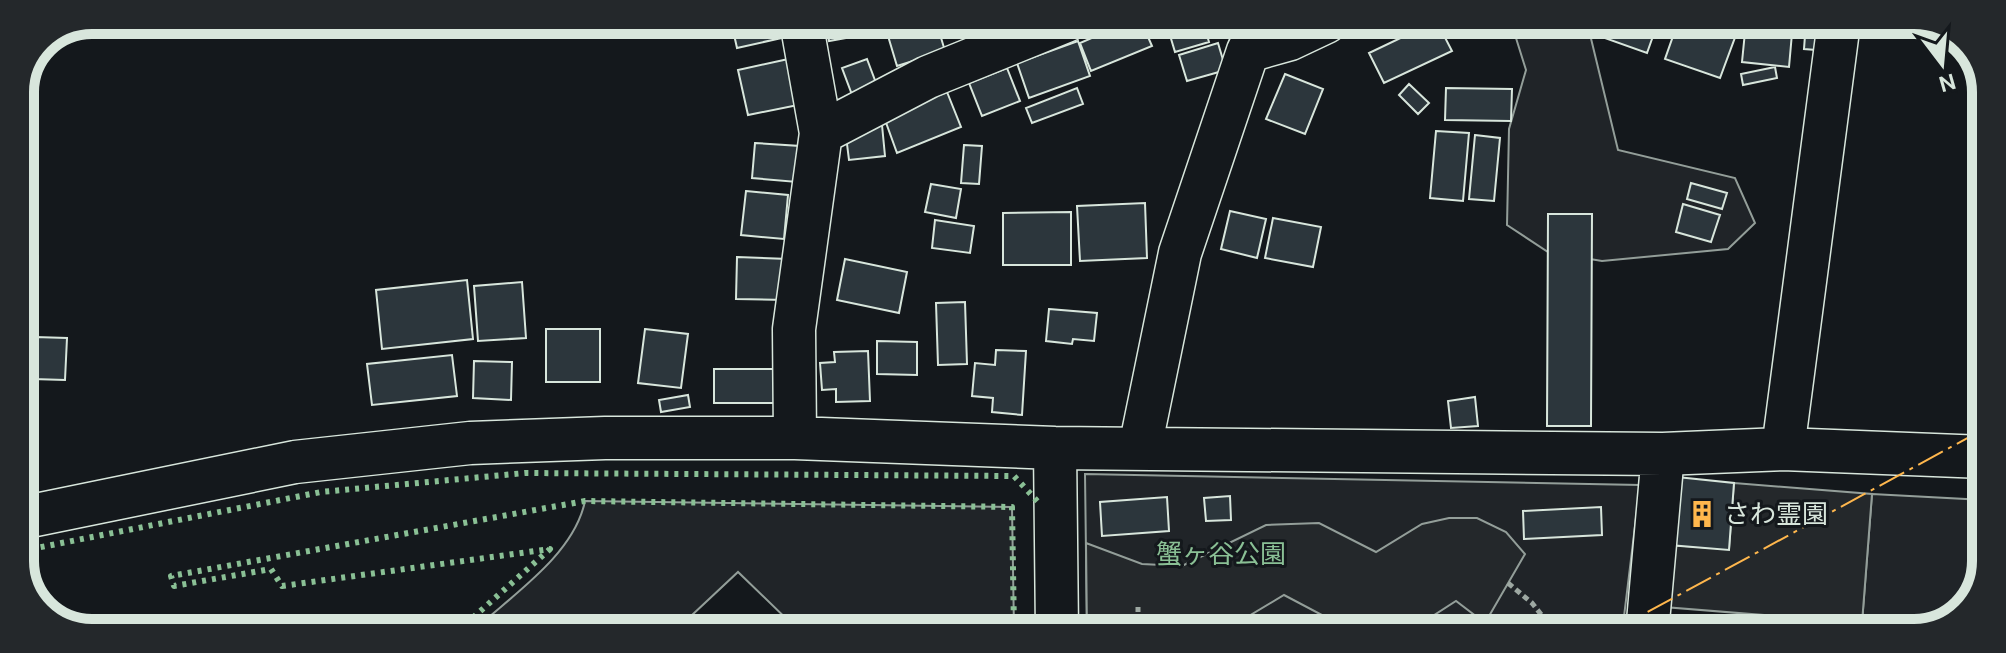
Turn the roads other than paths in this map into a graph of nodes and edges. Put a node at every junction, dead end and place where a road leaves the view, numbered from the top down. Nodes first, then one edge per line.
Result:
1 (803, 34) edge
2 (1034, 34) edge
3 (1301, 34) edge
4 (1837, 34) edge
5 (1241, 36) edge
6 (821, 133) junction
7 (795, 438) junction
8 (1055, 448) junction
9 (1140, 448) junction
10 (1783, 449) junction
11 (1663, 454) junction
12 (1972, 457) edge
13 (34, 515) edge
14 (1057, 619) edge
15 (1648, 619) edge

1 - 6 street
2 - 6 street
3 - 5 street
4 - 10 street
5 - 9 street
6 - 7 street
7 - 8 street
7 - 13 street
8 - 9 street
8 - 14 street
9 - 11 street
10 - 11 street
10 - 12 street
11 - 15 street

